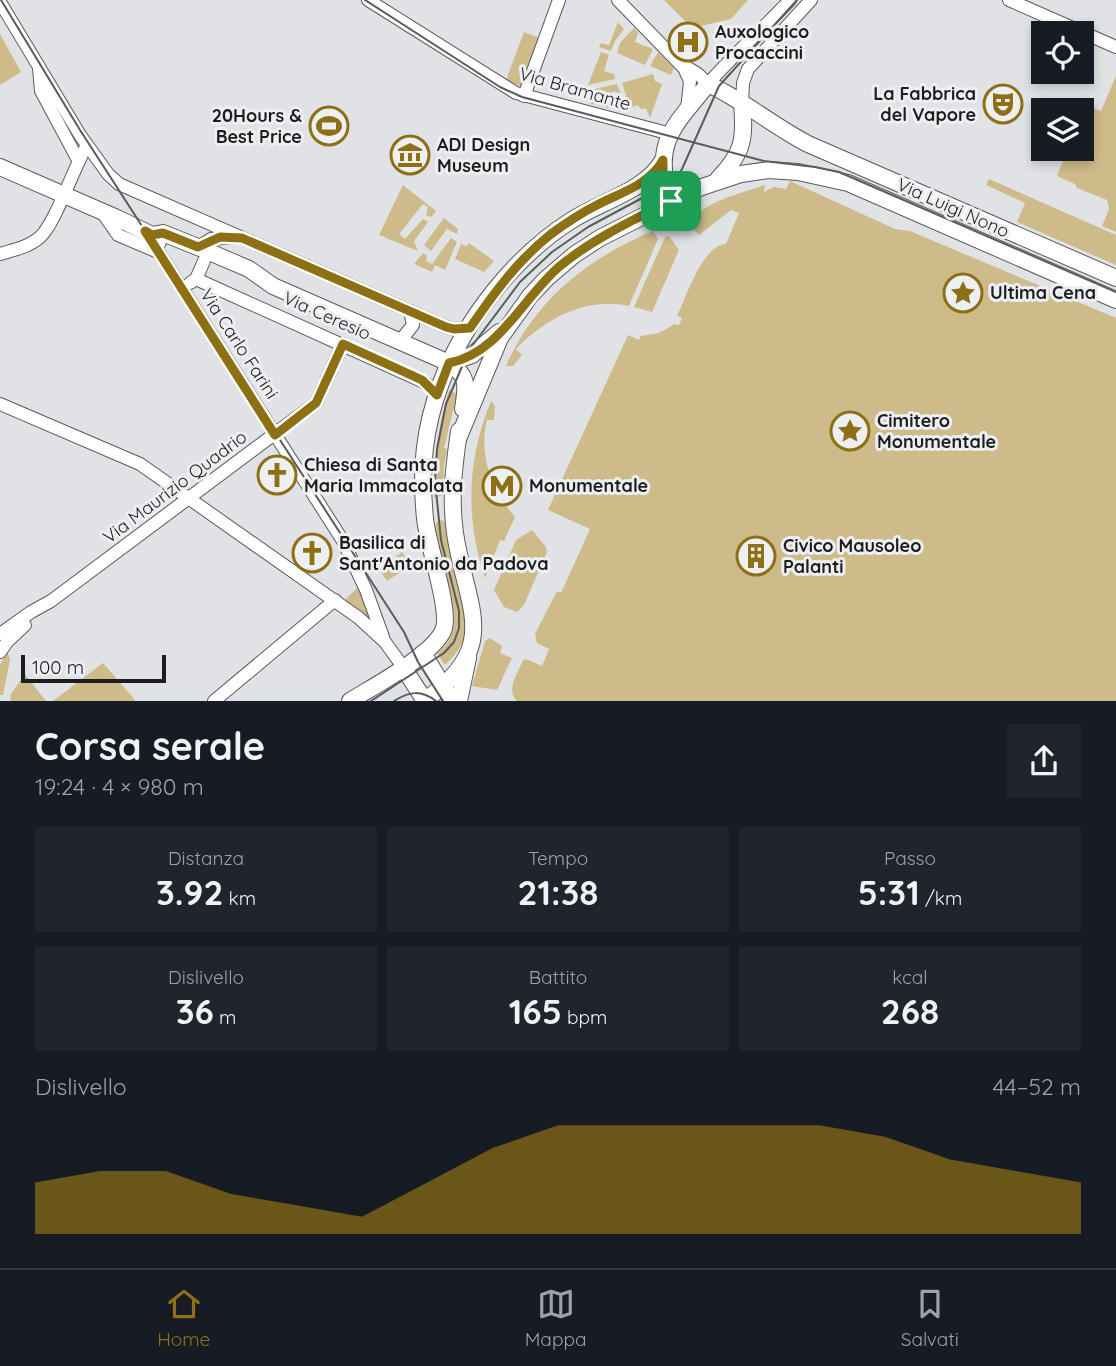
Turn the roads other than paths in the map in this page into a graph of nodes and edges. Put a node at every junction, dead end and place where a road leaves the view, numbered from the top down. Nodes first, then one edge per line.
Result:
1 (368, 0) edge
2 (559, 0) edge
3 (618, 0) edge
4 (790, 0) edge
5 (811, 0) edge
6 (1009, 0) edge
7 (0, 2) edge
8 (1116, 47) edge
9 (680, 63) junction
10 (38, 65) junction
11 (715, 87) junction
12 (524, 96) junction
13 (742, 103) junction
14 (687, 110) junction
15 (671, 134) junction
16 (88, 145) junction
17 (78, 160) junction
18 (663, 160) junction
19 (0, 167) edge
20 (716, 181) junction
21 (63, 194) junction
22 (671, 201) junction
23 (102, 212) junction
24 (148, 233) junction
25 (227, 234) junction
26 (158, 252) junction
27 (0, 254) edge
28 (207, 257) junction
29 (1116, 278) edge
30 (196, 279) junction
31 (181, 289) junction
32 (1116, 300) edge
33 (410, 311) junction
34 (509, 324) junction
35 (470, 328) junction
36 (400, 341) junction
37 (343, 344) junction
38 (449, 363) junction
39 (437, 395) junction
40 (0, 404) edge
41 (275, 435) junction
42 (458, 439) junction
43 (452, 492) junction
44 (423, 497) junction
45 (189, 498) junction
46 (454, 521) junction
47 (426, 529) junction
48 (335, 600) junction
49 (51, 601) junction
50 (0, 634) edge
51 (385, 642) junction
52 (0, 652) edge
53 (468, 652) junction
54 (423, 653) junction
55 (403, 667) junction
56 (443, 686) junction
57 (214, 701) edge
58 (351, 701) edge
59 (425, 701) edge
60 (452, 701) edge
61 (458, 701) edge

1 - 12 street, Via Bramante
2 - 12 street
3 - 9 street
4 - 11 street
5 - 13 street
6 - 8 street
7 - 10 street
9 - 11 street
9 - 14 street
10 - 16 street
10 - 17 street
11 - 13 main road, Via Luigi Nono
11 - 14 main road
12 - 15 street, Via Bramante
13 - 20 main road
13 - 29 main road, Via Luigi Nono
14 - 15 main road
15 - 18 main road
16 - 17 street
16 - 25 street
17 - 21 street
18 - 22 main road
18 - 35 main road
19 - 21 main road, Via Ceresio
20 - 22 main road, Via Luigi Nono
20 - 32 main road, Via Luigi Nono
21 - 23 main road, Via Ceresio
21 - 27 street
22 - 34 main road, Via Luigi Nono
23 - 24 main road, Via Ceresio
23 - 26 street
24 - 26 street, Via Carlo Farini
24 - 28 main road, Via Ceresio
25 - 28 street
25 - 33 street
26 - 31 street, Via Carlo Farini
28 - 30 street
28 - 36 main road, Via Ceresio
30 - 31 street
30 - 37 street, Via Ceresio
31 - 41 street, Via Carlo Farini
33 - 35 street
33 - 36 street
34 - 38 main road
34 - 42 main road
35 - 38 main road
36 - 38 main road, Via Ceresio
37 - 39 street, Via Ceresio
37 - 41 street, Via Maurizio Quadrio
38 - 39 main road
38 - 42 main road
39 - 44 main road
40 - 45 street, Via Carlo Farini
41 - 45 street, Via Maurizio Quadrio
41 - 51 street, Via Carlo Farini
42 - 43 main road
43 - 44 main road
43 - 46 main road
44 - 47 main road
45 - 48 street, Via Carlo Farini
45 - 49 street, Via Maurizio Quadrio
46 - 47 main road
46 - 53 main road
47 - 54 main road
48 - 51 street, Via Carlo Farini
48 - 57 street
49 - 50 street, Via Maurizio Quadrio
49 - 52 street
51 - 55 street, Via Carlo Farini
53 - 56 main road
53 - 61 main road
54 - 55 main road
54 - 56 main road
55 - 58 main road
55 - 59 main road, Via Carlo Farini
56 - 59 main road
56 - 60 main road

